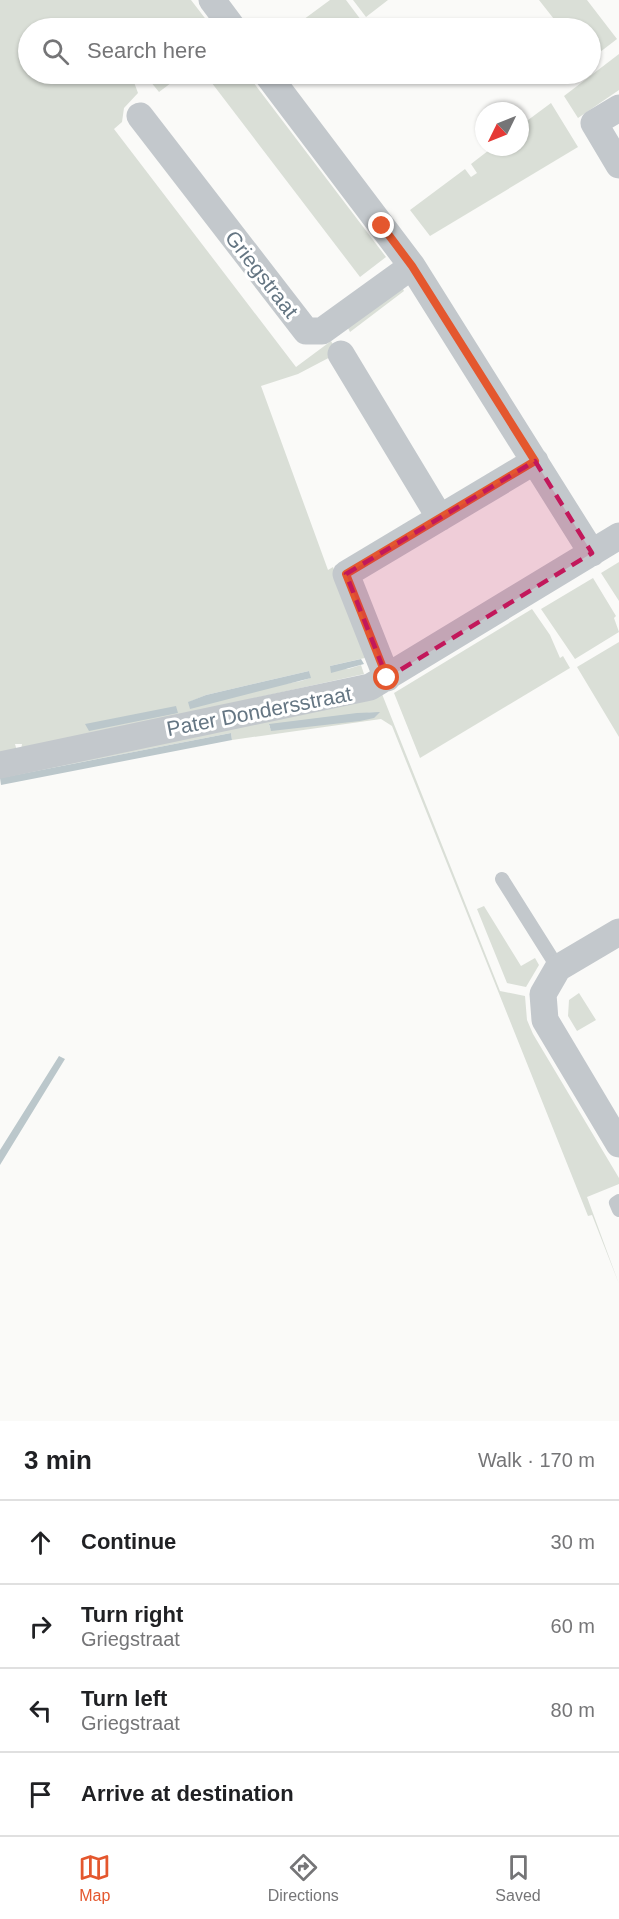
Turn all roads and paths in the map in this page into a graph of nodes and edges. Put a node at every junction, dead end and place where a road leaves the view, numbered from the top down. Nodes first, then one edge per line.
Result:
1 (212, 0) edge
2 (226, 18) edge
3 (275, 84) edge
4 (619, 108) edge
5 (140, 116) dead end
6 (619, 165) edge
7 (412, 266) junction
8 (341, 354) dead end
9 (535, 461) junction
10 (440, 518) junction
11 (619, 536) edge
12 (592, 553) junction
13 (387, 678) junction
14 (0, 765) edge
15 (502, 879) dead end
16 (619, 932) edge
17 (558, 969) junction
18 (619, 1144) edge
19 (619, 1201) edge
20 (619, 1209) edge

1 - 2 street
3 - 7 street
4 - 6 street
5 - 7 street, Griegstraat
7 - 9 street
8 - 10 street
9 - 10 street
9 - 12 street
10 - 13 street
11 - 12 street, Pater Dondersstraat
12 - 13 street, Pater Dondersstraat
13 - 14 street, Pater Dondersstraat
15 - 17 lane
16 - 17 street
17 - 18 street
19 - 20 lane

